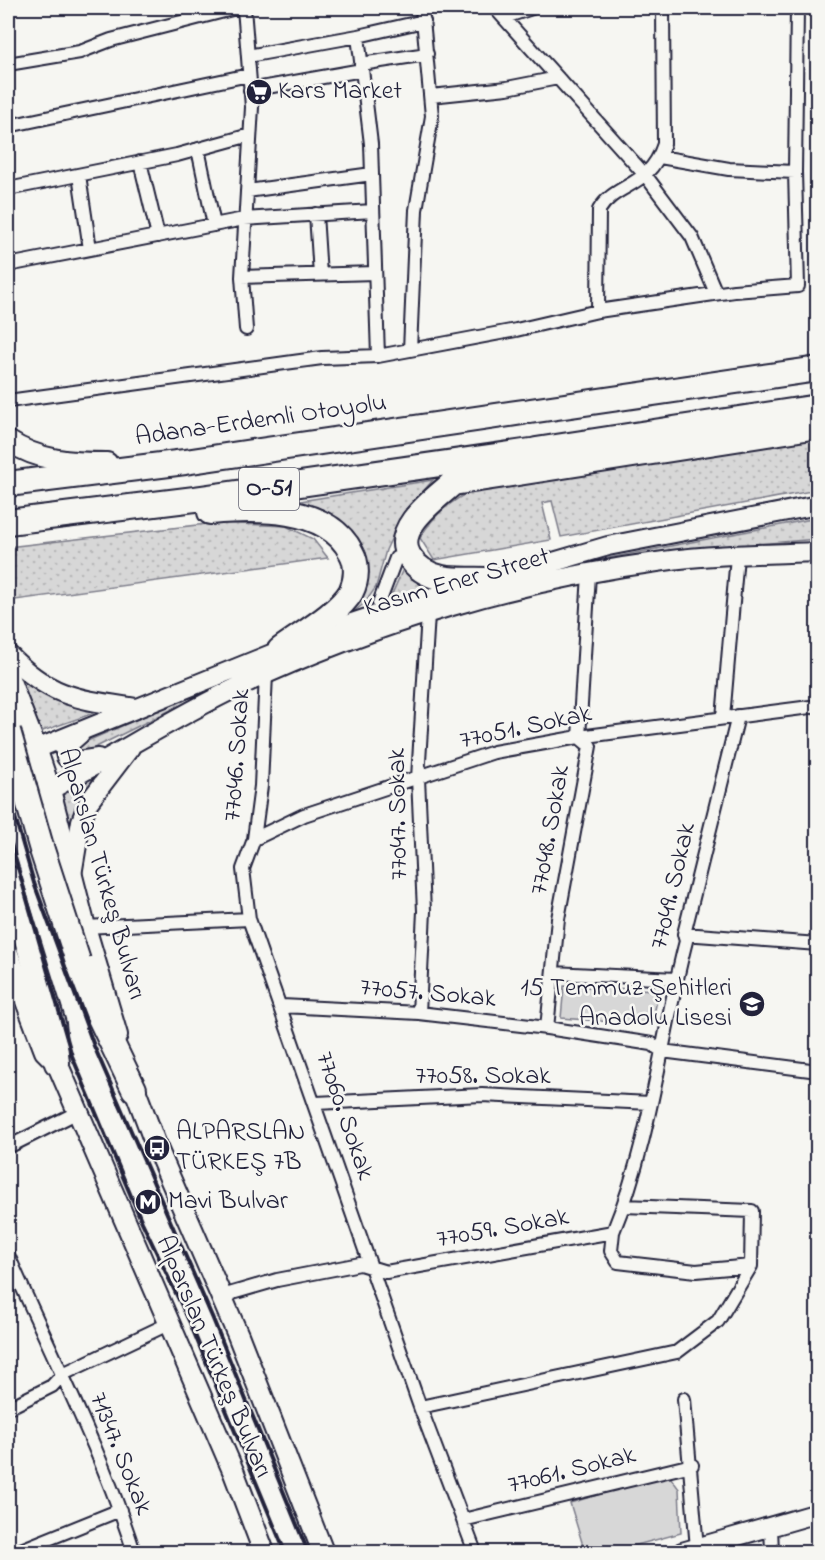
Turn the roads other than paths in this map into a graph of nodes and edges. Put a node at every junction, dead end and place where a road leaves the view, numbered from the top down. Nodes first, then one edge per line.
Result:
1 (236, 8) edge
2 (244, 8) edge
3 (422, 8) edge
4 (495, 8) edge
5 (532, 8) edge
6 (663, 8) edge
7 (796, 8) edge
8 (505, 17) junction
9 (424, 21) junction
10 (358, 36) junction
11 (427, 54) junction
12 (248, 56) junction
13 (8, 64) edge
14 (362, 67) junction
15 (249, 75) junction
16 (558, 78) junction
17 (250, 90) junction
18 (431, 96) junction
19 (8, 126) edge
20 (250, 135) junction
21 (198, 149) junction
22 (660, 158) junction
23 (140, 162) junction
24 (795, 172) junction
25 (372, 174) junction
26 (79, 175) junction
27 (646, 176) junction
28 (8, 189) edge
29 (247, 191) junction
30 (373, 212) junction
31 (316, 214) junction
32 (244, 219) junction
33 (214, 225) junction
34 (158, 236) junction
35 (90, 249) junction
36 (8, 265) edge
37 (375, 273) junction
38 (320, 275) junction
39 (242, 277) junction
40 (716, 293) junction
41 (598, 311) junction
42 (246, 329) dead end
43 (410, 350) junction
44 (378, 356) junction
45 (818, 369) edge
46 (8, 402) edge
47 (818, 407) edge
48 (818, 426) edge
49 (8, 441) edge
50 (185, 462) junction
51 (8, 484) edge
52 (818, 505) edge
53 (818, 514) edge
54 (8, 522) edge
55 (8, 527) edge
56 (818, 544) edge
57 (818, 552) edge
58 (577, 556) junction
59 (737, 556) junction
60 (396, 558) dead end
61 (589, 574) junction
62 (489, 580) junction
63 (379, 603) dead end
64 (428, 614) junction
65 (280, 650) junction
66 (8, 654) edge
67 (266, 674) junction
68 (8, 676) edge
69 (818, 706) edge
70 (137, 708) junction
71 (738, 716) junction
72 (723, 718) junction
73 (102, 721) junction
74 (8, 731) edge
75 (579, 737) junction
76 (133, 744) junction
77 (33, 750) junction
78 (106, 758) junction
79 (418, 778) junction
80 (46, 792) junction
81 (254, 839) junction
82 (72, 876) junction
83 (8, 878) edge
84 (249, 919) junction
85 (85, 927) junction
86 (684, 934) junction
87 (818, 944) edge
88 (8, 954) edge
89 (553, 973) junction
90 (676, 979) junction
91 (282, 1006) junction
92 (419, 1013) junction
93 (547, 1028) junction
94 (662, 1051) junction
95 (57, 1063) junction
96 (818, 1071) edge
97 (134, 1089) junction
98 (316, 1103) junction
99 (651, 1103) junction
100 (76, 1113) junction
101 (8, 1147) edge
102 (624, 1206) junction
103 (613, 1232) junction
104 (9, 1264) edge
105 (751, 1266) junction
106 (373, 1268) junction
107 (222, 1296) junction
108 (168, 1324) junction
109 (63, 1374) junction
110 (684, 1400) dead end
111 (420, 1407) junction
112 (8, 1408) edge
113 (692, 1465) junction
114 (120, 1510) junction
115 (818, 1513) edge
116 (462, 1520) junction
117 (771, 1527) junction
118 (690, 1550) edge
119 (16, 1552) edge
120 (134, 1552) edge
121 (264, 1552) edge
122 (324, 1552) edge
123 (475, 1552) edge
124 (772, 1552) edge

1 - 13 street
2 - 12 street
3 - 9 street
4 - 8 street
5 - 8 street
6 - 22 street
7 - 24 street
8 - 16 street
9 - 10 street
9 - 11 street
10 - 12 street
10 - 14 street
11 - 14 street
11 - 18 street
12 - 15 street
14 - 17 street
14 - 25 street
15 - 17 street
15 - 19 street
16 - 18 street
16 - 27 street
17 - 20 street
18 - 43 street
20 - 21 street
20 - 29 street
21 - 23 street
21 - 33 street
22 - 24 street
22 - 27 street
23 - 26 street
23 - 34 street
24 - 40 street
25 - 29 street
25 - 30 street
26 - 28 street
26 - 35 street
27 - 40 street
27 - 41 street
29 - 32 street
30 - 31 street
30 - 37 street
31 - 32 street
31 - 38 street
32 - 33 street
32 - 39 street
33 - 34 street
34 - 35 street
35 - 36 street
37 - 38 street
37 - 44 street
38 - 39 street
39 - 42 street
40 - 41 street
41 - 43 street
43 - 44 street
44 - 46 street
45 - 50 highway, Adana-Erdemli Otoyolu / O-51
47 - 54 highway, O-51
48 - 62 highway
49 - 50 main road
50 - 51 highway, Adana-Erdemli Otoyolu / O-51
52 - 58 main road, Kasım Ener Street
53 - 58 main road
55 - 65 highway
56 - 61 main road
57 - 59 main road, Kasım Ener Street
58 - 62 main road, Kasım Ener Street
59 - 61 main road, Kasım Ener Street
59 - 72 street
60 - 63 street
61 - 64 main road, Kasım Ener Street
61 - 75 street, 77048. Sokak
62 - 65 main road, Kasım Ener Street
64 - 67 main road, Kasım Ener Street
64 - 79 street, 77047. Sokak
65 - 70 main road, Kasım Ener Street
66 - 70 main road
67 - 76 main road, Kasım Ener Street
67 - 81 street, 77046. Sokak
68 - 77 main road, Alparslan Türkeş Bulvarı
69 - 71 street, 77051. Sokak
70 - 73 main road, Kasım Ener Street
71 - 72 street, 77051. Sokak
71 - 86 street, 77049. Sokak
72 - 75 street, 77051. Sokak
73 - 77 main road
73 - 78 main road
74 - 97 highway, Alparslan Türkeş Bulvarı, bridge
75 - 79 street, 77051. Sokak
75 - 89 street, 77048. Sokak
76 - 78 main road, Kasım Ener Street
76 - 82 main road
77 - 80 main road, Alparslan Türkeş Bulvarı
78 - 80 main road, Kasım Ener Street
79 - 81 street, 77051. Sokak
79 - 92 street, 77047. Sokak
80 - 82 main road, Alparslan Türkeş Bulvarı
81 - 84 street, 77060. Sokak
82 - 85 main road, Alparslan Türkeş Bulvarı
83 - 95 highway, Alparslan Türkeş Bulvarı
84 - 85 street
84 - 91 street, 77060. Sokak
85 - 97 main road, Alparslan Türkeş Bulvarı
86 - 87 street
86 - 90 street, 77049. Sokak
88 - 95 main road
89 - 90 street
89 - 93 street, 77048. Sokak
90 - 94 street, 77049. Sokak
91 - 92 street, 77057. Sokak
91 - 98 street, 77060. Sokak
92 - 93 street, 77057. Sokak
93 - 94 street, 77057. Sokak
94 - 96 street, 77057. Sokak
94 - 99 street, 77049. Sokak
95 - 100 main road, Alparslan Türkeş Bulvarı
97 - 107 main road, Alparslan Türkeş Bulvarı
98 - 99 street, 77058. Sokak
98 - 106 street, 77060. Sokak
99 - 102 street, 77049. Sokak
100 - 101 street
100 - 108 main road, Alparslan Türkeş Bulvarı
102 - 103 street
102 - 105 street
103 - 105 street
103 - 106 street, 77059. Sokak
104 - 109 street, 71347. Sokak
105 - 111 street
106 - 107 street, 77059. Sokak
106 - 111 street, 77060. Sokak
107 - 122 main road, Alparslan Türkeş Bulvarı
108 - 109 street
108 - 121 main road, Alparslan Türkeş Bulvarı
109 - 112 street
109 - 114 street, 71347. Sokak
110 - 113 street
111 - 116 street, 77060. Sokak
113 - 116 street, 77061. Sokak
113 - 118 street
114 - 119 street
114 - 120 street, 71347. Sokak
115 - 117 main road
116 - 123 street, 77060. Sokak
117 - 118 main road
117 - 124 street

